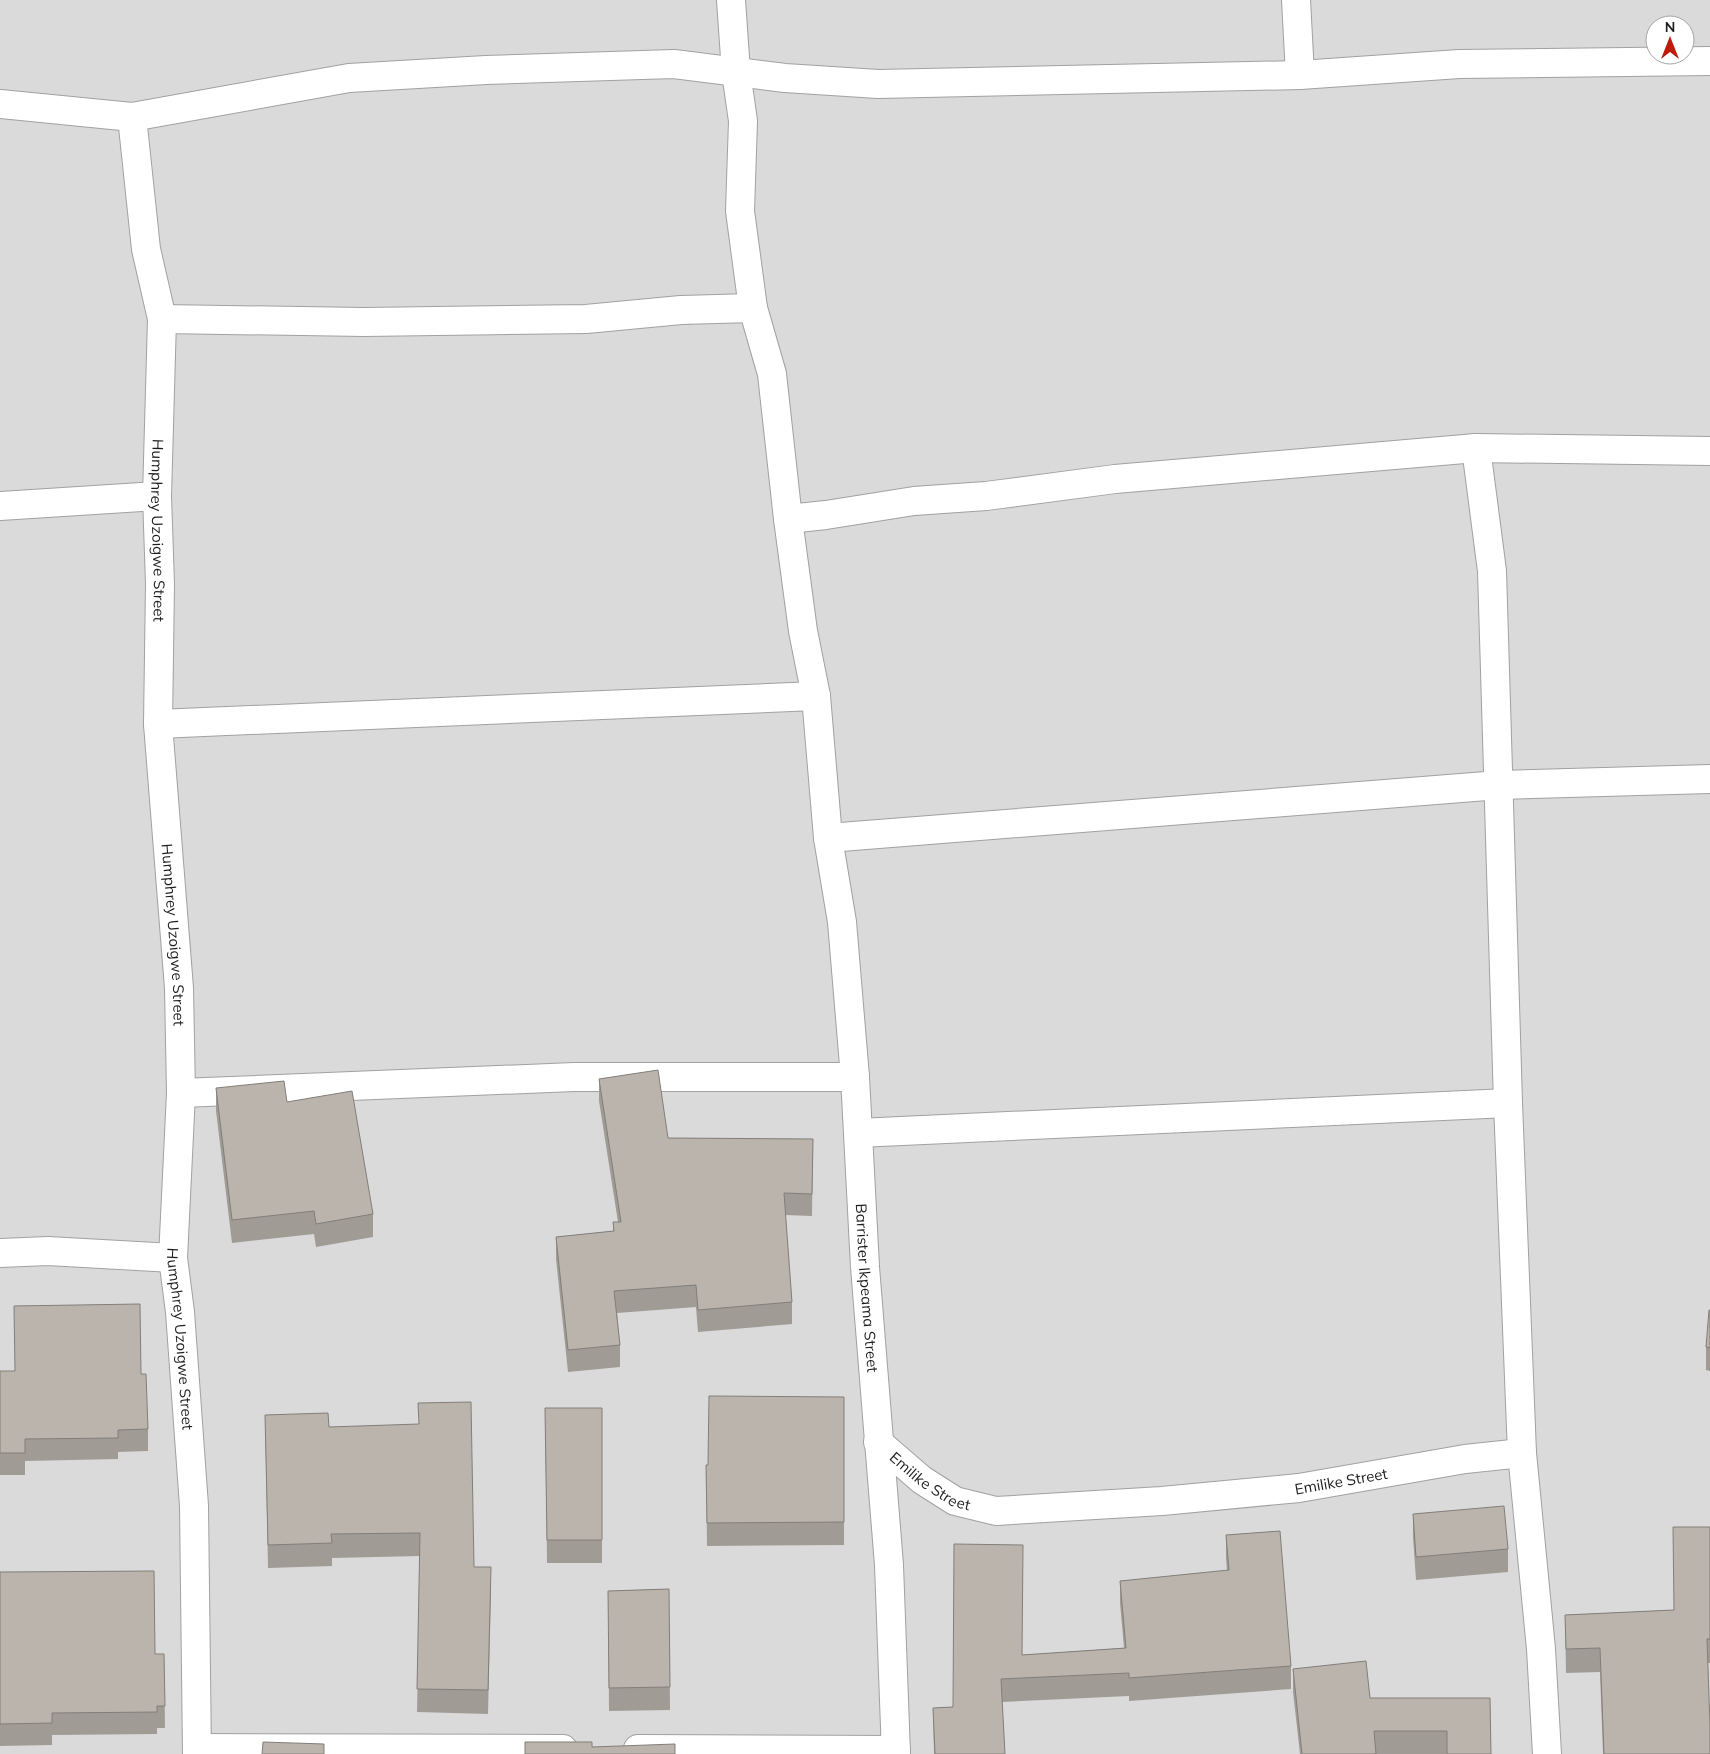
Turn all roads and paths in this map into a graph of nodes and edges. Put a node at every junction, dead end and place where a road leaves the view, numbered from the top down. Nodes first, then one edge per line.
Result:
1 (731, 0) edge
2 (1296, 0) edge
3 (1710, 61) edge
4 (736, 72) junction
5 (1300, 75) junction
6 (0, 104) edge
7 (132, 117) junction
8 (753, 308) junction
9 (162, 319) junction
10 (1476, 448) junction
11 (1710, 451) edge
12 (157, 496) junction
13 (0, 506) edge
14 (788, 519) junction
15 (816, 696) junction
16 (158, 724) junction
17 (1710, 778) edge
18 (1499, 785) junction
19 (828, 838) junction
20 (855, 1077) junction
21 (181, 1092) junction
22 (1508, 1103) junction
23 (858, 1133) junction
24 (0, 1253) edge
25 (174, 1258) junction
26 (878, 1442) junction
27 (1522, 1453) junction
28 (586, 1749) edge
29 (616, 1749) edge
30 (197, 1751) edge
31 (896, 1752) edge
32 (1547, 1754) edge

1 - 4 street, Barrister Ikpeama Street
2 - 5 street
3 - 5 street
4 - 5 street
4 - 7 street
4 - 8 street, Barrister Ikpeama Street
6 - 7 street
7 - 9 street, Humphrey Uzoigwe Street
8 - 9 street
8 - 14 street, Barrister Ikpeama Street
9 - 12 street, Humphrey Uzoigwe Street
10 - 11 street
10 - 14 street
10 - 18 street
12 - 13 street
12 - 16 street, Humphrey Uzoigwe Street
14 - 15 street, Barrister Ikpeama Street
15 - 16 street
15 - 19 street, Barrister Ikpeama Street
16 - 21 street, Humphrey Uzoigwe Street
17 - 18 street
18 - 19 street
18 - 22 street
19 - 20 street, Barrister Ikpeama Street
20 - 21 street
20 - 23 street, Barrister Ikpeama Street
21 - 25 street, Humphrey Uzoigwe Street
22 - 23 street
22 - 27 street
23 - 26 street, Barrister Ikpeama Street
24 - 25 street
25 - 30 street, Humphrey Uzoigwe Street
26 - 27 street, Emilike Street
26 - 31 street, Barrister Ikpeama Street
27 - 32 street
28 - 30 street
29 - 31 street

